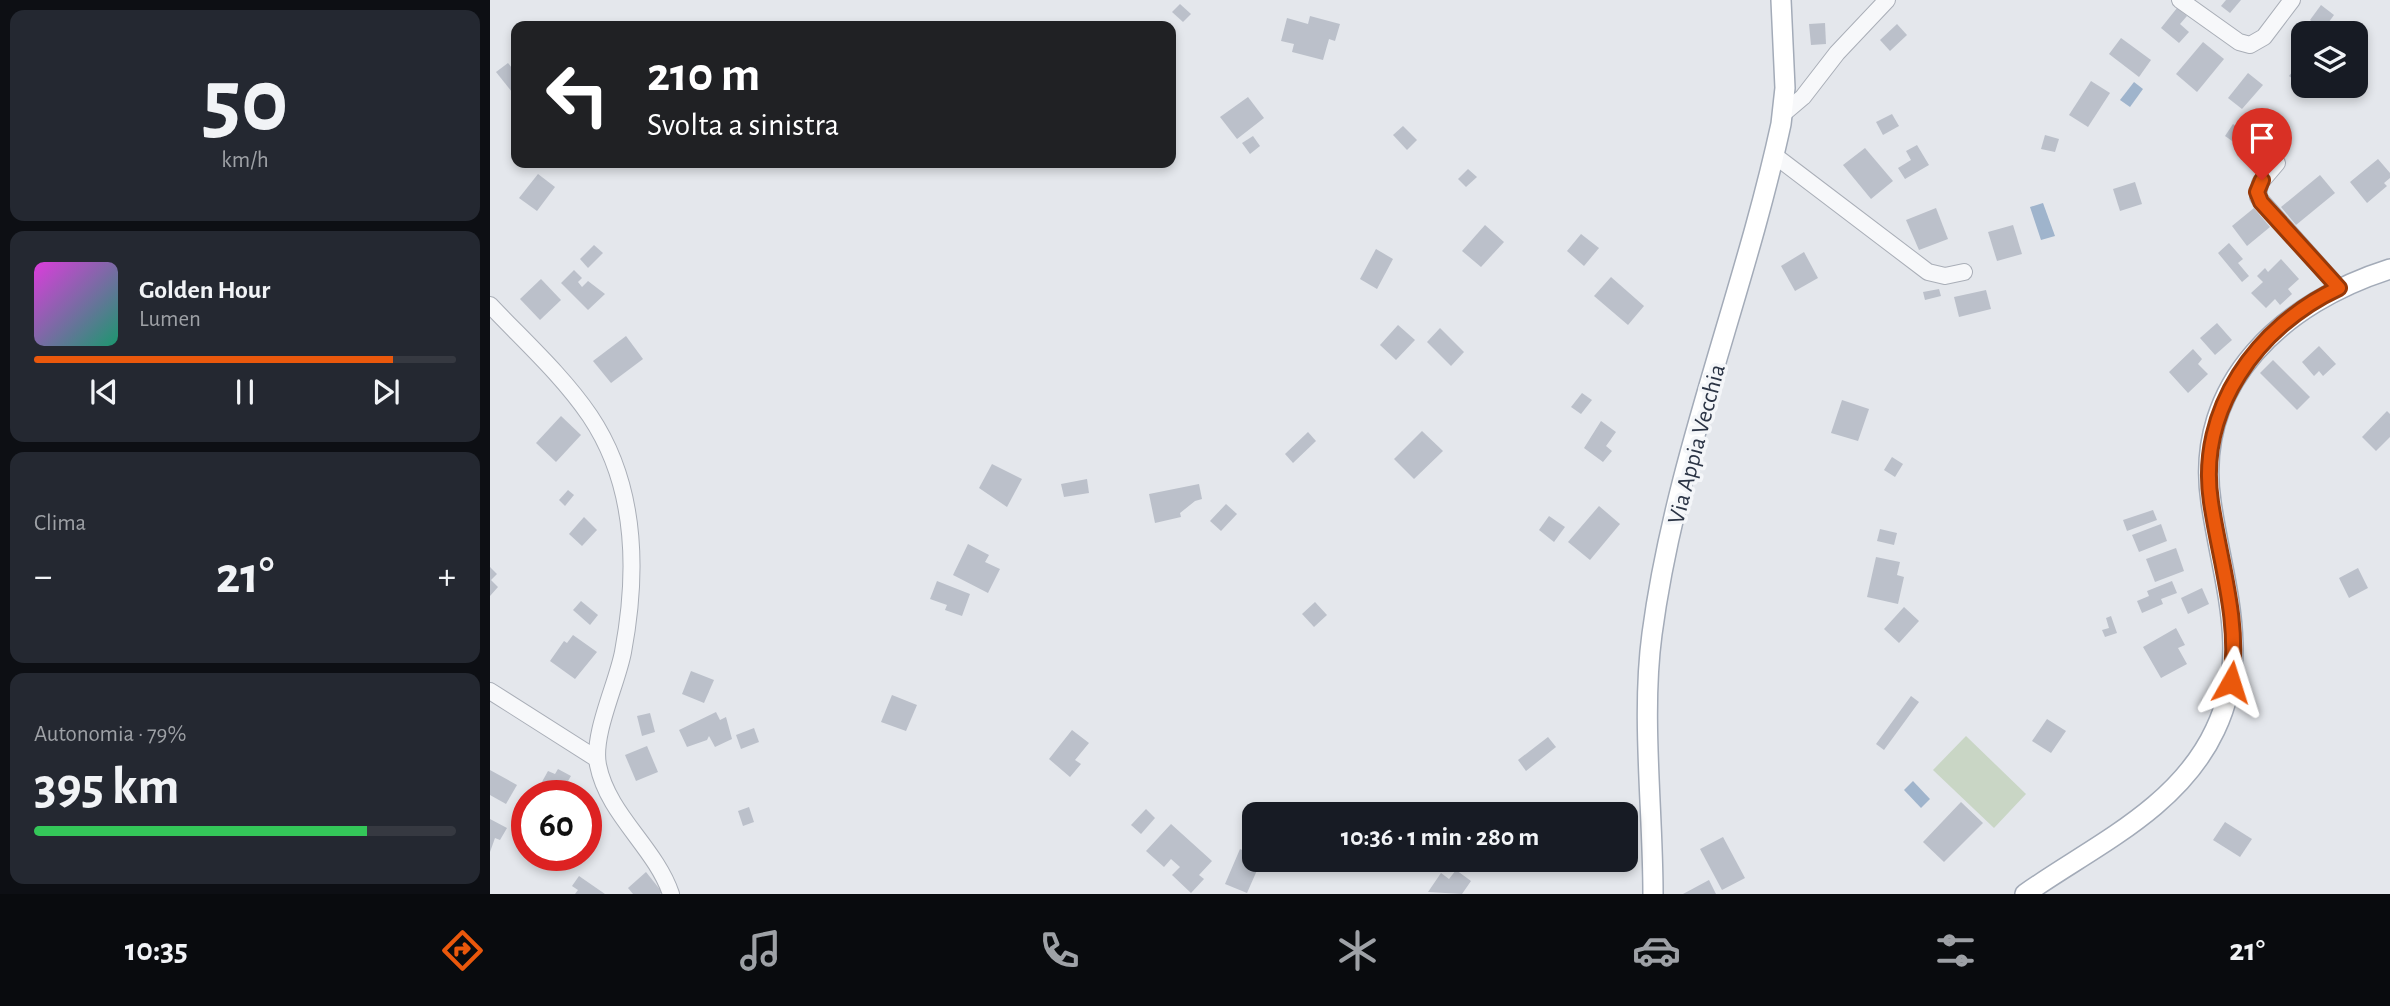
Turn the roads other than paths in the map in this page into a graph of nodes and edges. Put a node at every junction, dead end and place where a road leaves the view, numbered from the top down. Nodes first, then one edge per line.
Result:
1 (1781, 0) edge
2 (1887, 0) edge
3 (2180, 0) edge
4 (2292, 0) edge
5 (1783, 114) junction
6 (1774, 155) junction
7 (2277, 163) dead end
8 (2390, 269) edge
9 (1964, 272) dead end
10 (2339, 288) junction
11 (490, 306) edge
12 (490, 691) edge
13 (597, 759) junction
14 (671, 894) edge
15 (1653, 894) edge
16 (2025, 894) edge

1 - 5 main road, Via Appia Vecchia
2 - 5 street
3 - 4 street
5 - 6 main road, Via Appia Vecchia
6 - 9 street
6 - 15 main road, Via Appia Vecchia
7 - 10 street
8 - 10 main road
10 - 16 main road
11 - 13 street
12 - 13 street
13 - 14 street

